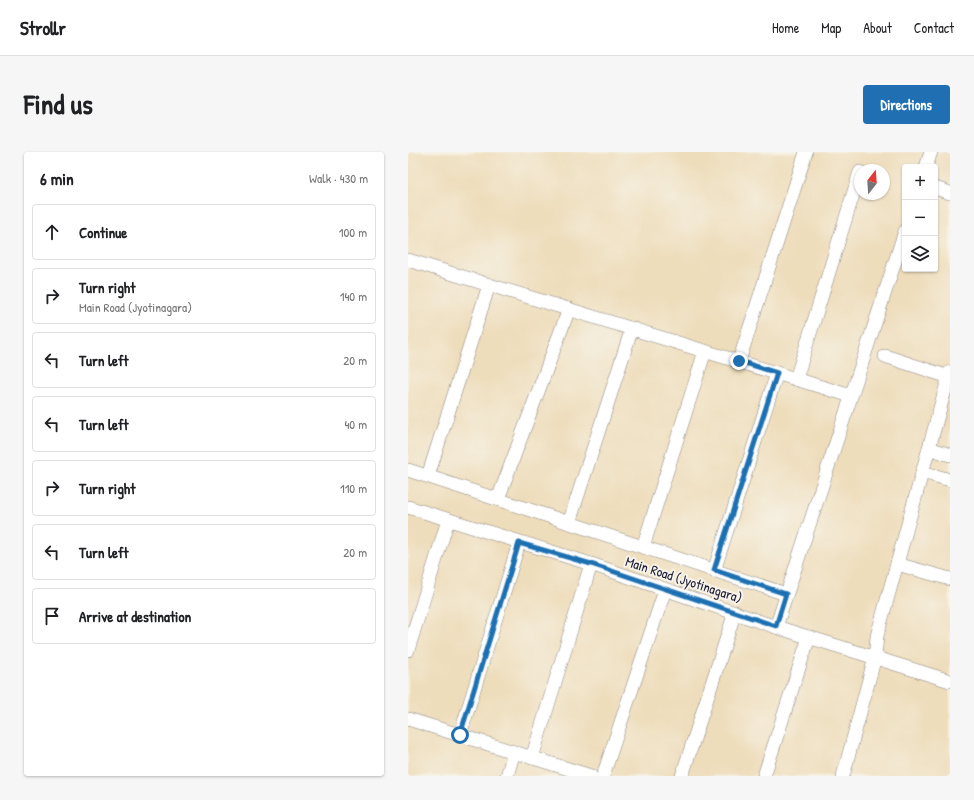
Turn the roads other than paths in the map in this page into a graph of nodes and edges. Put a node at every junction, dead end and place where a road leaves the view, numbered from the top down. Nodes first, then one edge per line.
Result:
1 (806, 152) edge
2 (931, 152) edge
3 (927, 164) edge
4 (938, 189) edge
5 (854, 192) edge
6 (950, 193) edge
7 (903, 236) edge
8 (408, 260) edge
9 (489, 285) junction
10 (569, 309) junction
11 (632, 328) junction
12 (705, 351) junction
13 (885, 356) dead end
14 (739, 361) junction
15 (777, 373) junction
16 (949, 374) edge
17 (796, 379) junction
18 (851, 396) junction
19 (946, 403) edge
20 (929, 448) junction
21 (950, 455) edge
22 (408, 470) edge
23 (922, 472) junction
24 (428, 476) junction
25 (950, 480) edge
26 (498, 499) junction
27 (408, 507) edge
28 (448, 520) junction
29 (569, 523) junction
30 (519, 543) junction
31 (643, 547) junction
32 (591, 564) junction
33 (897, 564) junction
34 (714, 570) junction
35 (950, 579) edge
36 (665, 590) junction
37 (786, 594) junction
38 (735, 612) junction
39 (776, 626) junction
40 (809, 637) junction
41 (408, 650) edge
42 (875, 657) junction
43 (950, 681) edge
44 (408, 719) edge
45 (460, 735) junction
46 (514, 752) junction
47 (532, 758) junction
48 (507, 776) edge
49 (591, 776) edge
50 (603, 776) edge
51 (682, 776) edge
52 (764, 776) edge
53 (844, 776) edge

1 - 14 street
2 - 3 street
4 - 6 street
5 - 17 street
7 - 18 street
8 - 9 street
9 - 10 street
9 - 24 street
10 - 11 street
10 - 26 street
11 - 12 street
11 - 29 street
12 - 14 street
12 - 31 street
13 - 16 street
14 - 15 street
15 - 17 street
15 - 34 street
16 - 19 street
17 - 18 street
18 - 37 street
19 - 20 street
20 - 21 street
20 - 23 street
22 - 24 street
23 - 25 street
23 - 33 street
24 - 26 street
26 - 29 street
27 - 28 street, Main Road (Jyotinagara)
28 - 30 street, Main Road (Jyotinagara)
28 - 41 street
29 - 31 street
30 - 32 street, Main Road (Jyotinagara)
30 - 45 street
31 - 34 street
32 - 36 street, Main Road (Jyotinagara)
32 - 47 street
33 - 35 street
33 - 42 street
34 - 37 street
36 - 38 street, Main Road (Jyotinagara)
36 - 50 street
37 - 39 street
38 - 39 street, Main Road (Jyotinagara)
38 - 51 street
39 - 40 street, Main Road (Jyotinagara)
40 - 42 street, Main Road (Jyotinagara)
40 - 52 street
42 - 43 street, Main Road (Jyotinagara)
42 - 53 street
44 - 45 street
45 - 46 street
46 - 47 street
46 - 48 street
47 - 49 street

